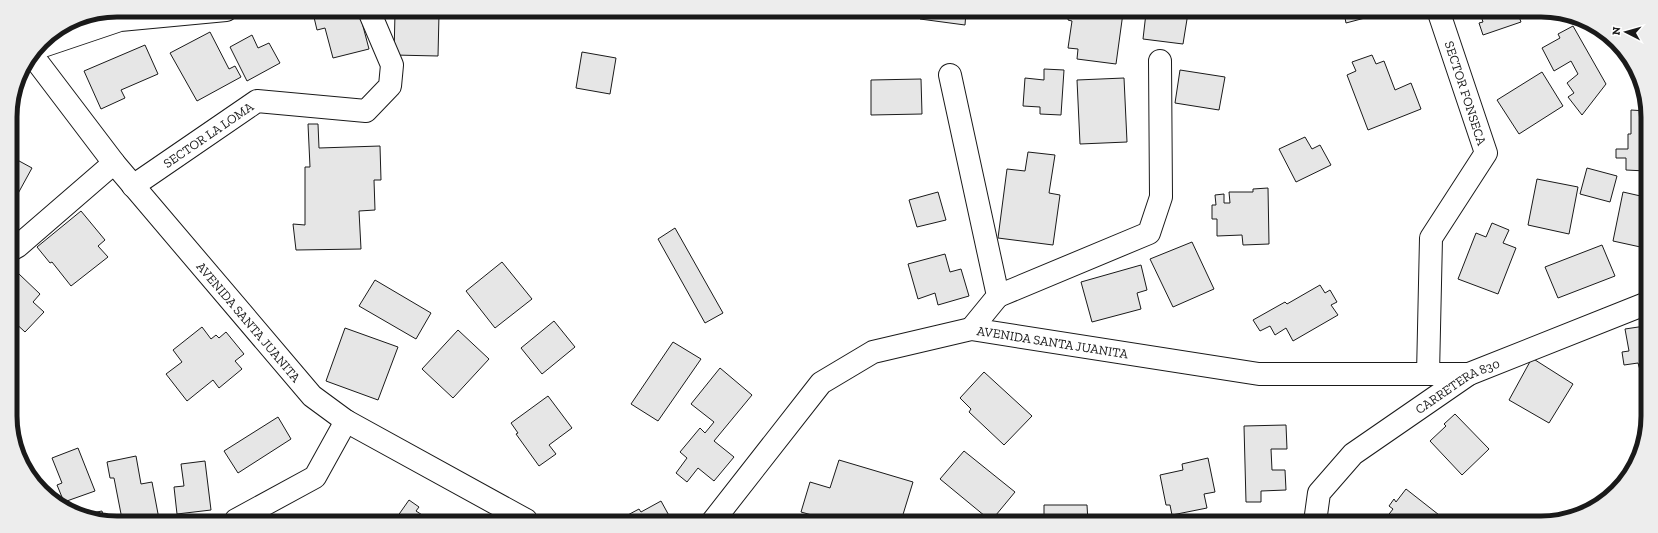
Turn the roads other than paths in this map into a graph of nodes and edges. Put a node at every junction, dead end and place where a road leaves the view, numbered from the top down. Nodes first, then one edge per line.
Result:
1 (152, 17) edge
2 (372, 17) edge
3 (1440, 17) edge
4 (49, 44) edge
5 (35, 60) edge
6 (1160, 61) dead end
7 (950, 75) dead end
8 (114, 163) junction
9 (133, 186) junction
10 (17, 247) edge
11 (998, 296) junction
12 (1641, 306) edge
13 (971, 329) junction
14 (1428, 374) junction
15 (1469, 374) junction
16 (346, 420) junction
17 (243, 516) edge
18 (519, 516) edge
19 (717, 516) edge
20 (1317, 516) edge

1 - 4 street
2 - 9 street, SECTOR LA LOMA
3 - 14 street, SECTOR FONSECA
5 - 8 street, AVENIDA SANTA JUANITA
6 - 11 street
7 - 11 street
8 - 9 street, AVENIDA SANTA JUANITA
8 - 10 street
9 - 16 street, AVENIDA SANTA JUANITA
11 - 13 street
12 - 15 street, CARRETERA 830
13 - 14 street, AVENIDA SANTA JUANITA
13 - 19 street, AVENIDA SANTA JUANITA
14 - 15 street, AVENIDA SANTA JUANITA
15 - 20 street, CARRETERA 830
16 - 17 street
16 - 18 street, AVENIDA SANTA JUANITA

